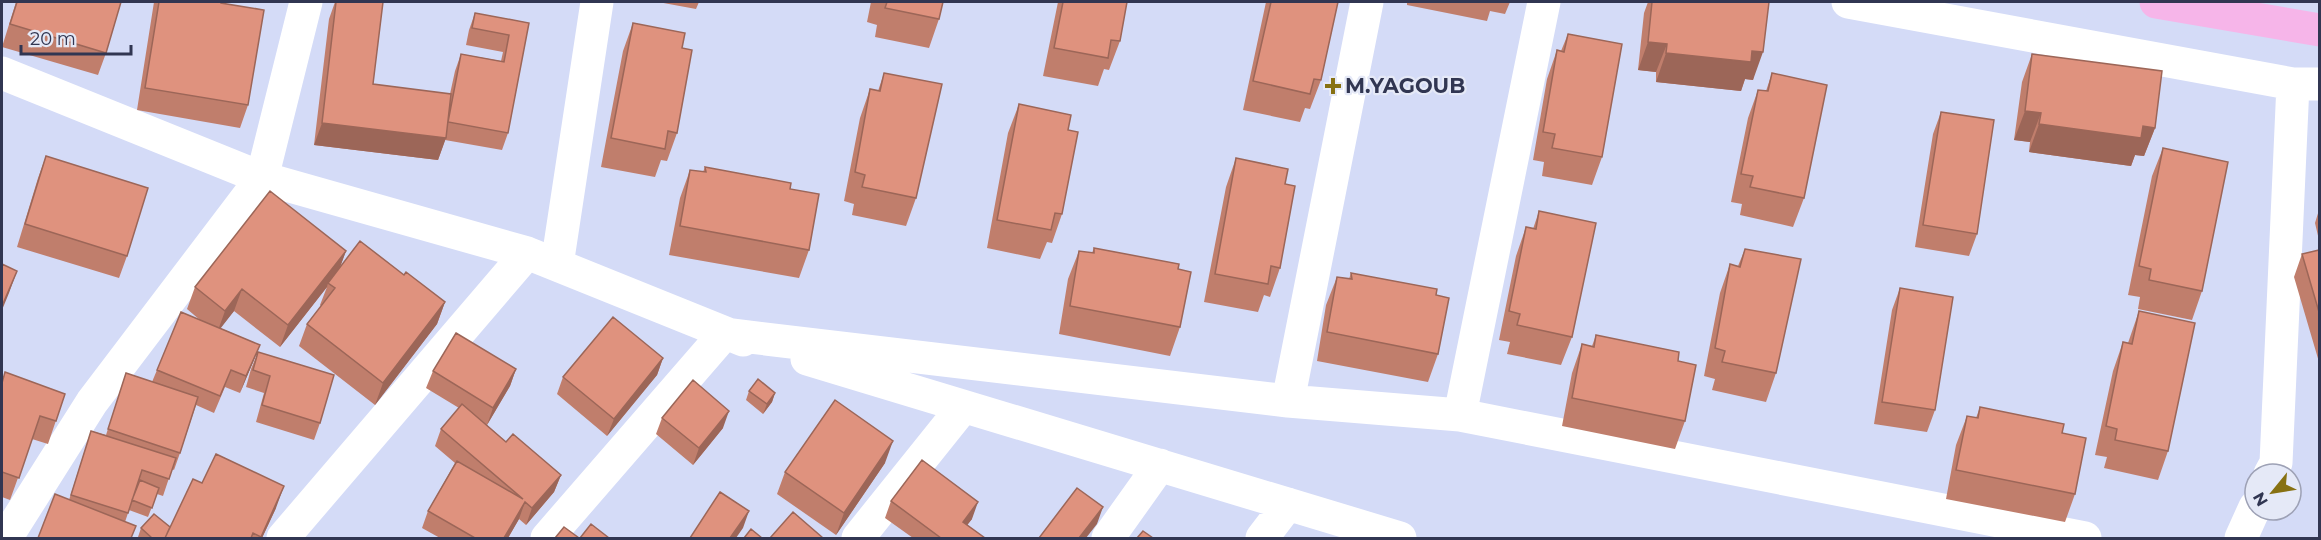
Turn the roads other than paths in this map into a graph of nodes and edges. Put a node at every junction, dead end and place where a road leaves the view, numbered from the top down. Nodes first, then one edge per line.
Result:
1 (306, 2) edge
2 (597, 2) edge
3 (1367, 2) edge
4 (1544, 2) edge
5 (1848, 2) edge
6 (2156, 2) edge
7 (2319, 30) edge
8 (2, 73) edge
9 (2306, 84) edge
10 (262, 178) junction
11 (527, 253) junction
12 (557, 265) junction
13 (724, 334) junction
14 (1288, 401) junction
15 (963, 407) junction
16 (1460, 415) junction
17 (2276, 462) edge
18 (1160, 465) junction
19 (1288, 504) junction
20 (2248, 522) edge
21 (6, 538) edge
22 (283, 538) edge
23 (547, 538) edge
24 (858, 538) edge
25 (1108, 538) edge
26 (1262, 538) edge
27 (1400, 538) edge
28 (2085, 538) edge
29 (2241, 538) edge

1 - 10 street
2 - 12 street
3 - 14 street
4 - 16 street
5 - 9 street
6 - 7 main road
8 - 10 street
9 - 17 street
10 - 11 street
10 - 21 street
11 - 12 street
11 - 22 street
12 - 13 street
13 - 14 street
13 - 15 street
13 - 23 street
14 - 16 street
15 - 18 street
15 - 24 street
16 - 28 street
18 - 19 street
18 - 25 street
19 - 26 street
19 - 27 street
20 - 29 street

